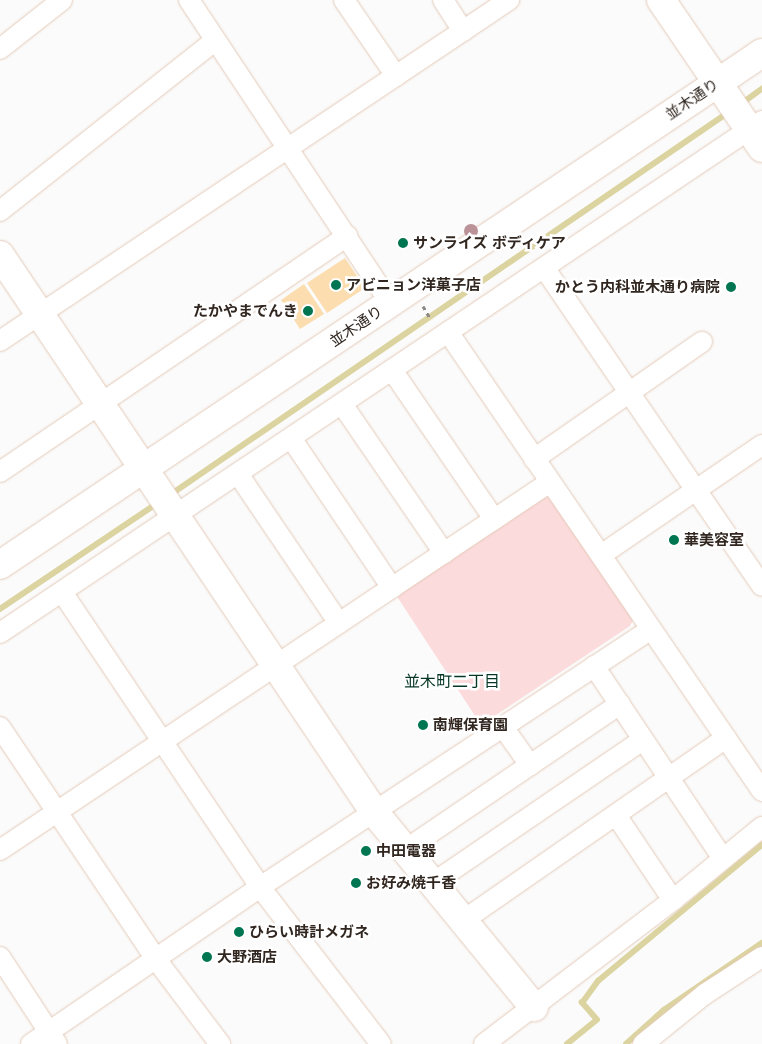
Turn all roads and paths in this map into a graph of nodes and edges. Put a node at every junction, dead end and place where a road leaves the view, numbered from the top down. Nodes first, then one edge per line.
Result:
1 (62, 0) edge
2 (189, 0) edge
3 (344, 0) edge
4 (443, 0) edge
5 (509, 0) edge
6 (662, 0) edge
7 (463, 31) junction
8 (216, 40) junction
9 (0, 49) edge
10 (762, 53) edge
11 (396, 76) junction
12 (743, 117) edge
13 (289, 148) junction
14 (0, 211) edge
15 (347, 236) junction
16 (0, 255) edge
17 (545, 269) junction
18 (390, 303) junction
19 (425, 310) dead end
20 (40, 314) junction
21 (442, 329) junction
22 (0, 341) edge
23 (702, 342) dead end
24 (392, 370) junction
25 (630, 393) junction
26 (101, 404) junction
27 (342, 404) junction
28 (291, 438) junction
29 (762, 445) edge
30 (534, 459) junction
31 (0, 472) edge
32 (238, 474) junction
33 (550, 482) junction
34 (696, 490) junction
35 (162, 494) junction
36 (494, 519) junction
37 (444, 553) junction
38 (601, 555) junction
39 (0, 565) edge
40 (762, 586) edge
41 (392, 588) junction
42 (62, 592) junction
43 (339, 624) junction
44 (651, 628) junction
45 (0, 633) edge
46 (277, 665) junction
47 (594, 666) junction
48 (620, 704) junction
49 (0, 727) edge
50 (502, 727) junction
51 (726, 738) junction
52 (643, 740) junction
53 (161, 742) junction
54 (530, 765) junction
55 (669, 778) junction
56 (762, 791) edge
57 (56, 813) junction
58 (374, 813) junction
59 (616, 815) junction
60 (762, 827) edge
61 (0, 850) edge
62 (405, 850) junction
63 (723, 859) junction
64 (433, 883) junction
65 (260, 887) junction
66 (673, 900) junction
67 (464, 920) junction
68 (0, 957) edge
69 (155, 958) junction
70 (762, 958) edge
71 (534, 1006) junction
72 (53, 1038) edge
73 (31, 1044) edge
74 (220, 1044) edge
75 (381, 1044) edge
76 (484, 1044) edge
77 (643, 1044) edge

1 - 9 street
2 - 8 street
3 - 11 street
4 - 7 street
5 - 7 street
6 - 12 street
7 - 11 street
8 - 13 street
8 - 14 street
10 - 12 street, 並木通り
11 - 13 street
12 - 17 street
12 - 18 street, 並木通り
13 - 15 street
13 - 20 street
15 - 18 street
15 - 26 street
16 - 20 street
17 - 21 street
17 - 25 street
18 - 35 street, 並木通り
19 - 21 path
20 - 22 street
20 - 26 street
21 - 24 street
21 - 30 street
23 - 25 street
24 - 27 street
24 - 36 street
25 - 30 street
25 - 34 street
26 - 31 street
26 - 35 street
27 - 28 street
27 - 37 street
28 - 32 street
28 - 41 street
29 - 34 street
30 - 33 street
32 - 35 street
32 - 43 street
33 - 36 street
33 - 38 street
34 - 38 street
34 - 40 street
35 - 39 street, 並木通り
35 - 42 street
35 - 46 street
36 - 37 street
37 - 41 street
38 - 44 street
41 - 43 street
42 - 45 street
42 - 53 street
43 - 46 street
44 - 47 street
44 - 51 street
46 - 53 street
46 - 58 street
47 - 48 street
47 - 50 street
48 - 52 street
48 - 54 street
49 - 57 street
50 - 54 street
50 - 58 street
51 - 55 street
51 - 56 street
52 - 55 street
52 - 64 street
53 - 57 street
53 - 65 street
54 - 62 street
55 - 59 street
55 - 63 street
57 - 61 street
57 - 69 street
58 - 62 street
58 - 65 street
59 - 66 street
59 - 67 street
60 - 63 street
62 - 64 street
63 - 66 street
64 - 67 street
65 - 69 street
65 - 75 street
66 - 71 street
67 - 71 street
68 - 72 street
69 - 72 street
69 - 74 street
70 - 77 street
71 - 76 street
72 - 73 street

